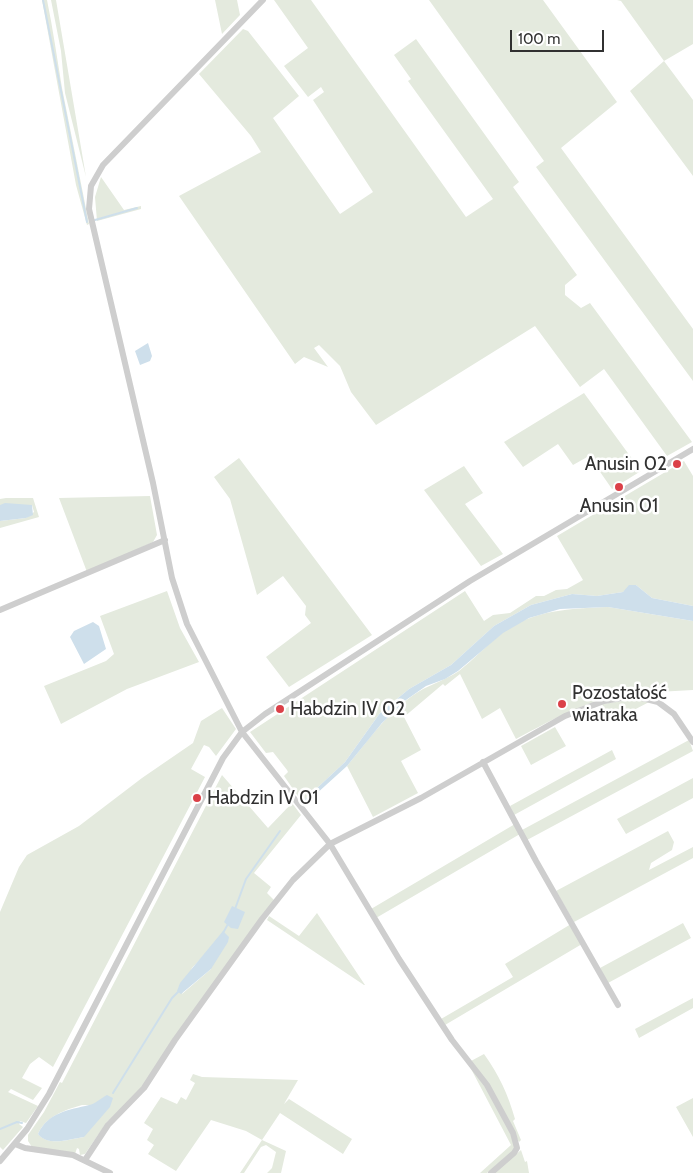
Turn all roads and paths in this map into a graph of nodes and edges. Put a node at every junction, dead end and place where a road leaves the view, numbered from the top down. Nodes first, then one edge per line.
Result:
1 (263, 0) edge
2 (693, 449) edge
3 (165, 540) junction
4 (0, 610) edge
5 (242, 732) junction
6 (693, 742) edge
7 (483, 762) junction
8 (330, 844) junction
9 (618, 1005) dead end
10 (15, 1144) junction
11 (85, 1160) junction
12 (0, 1161) edge
13 (110, 1173) edge
14 (491, 1173) edge

1 - 3 street
2 - 5 street
3 - 4 street
3 - 5 street
5 - 8 street
5 - 10 street
6 - 7 street
7 - 8 street
7 - 9 street
8 - 11 street
8 - 14 street
10 - 11 street
10 - 12 street
11 - 13 street

